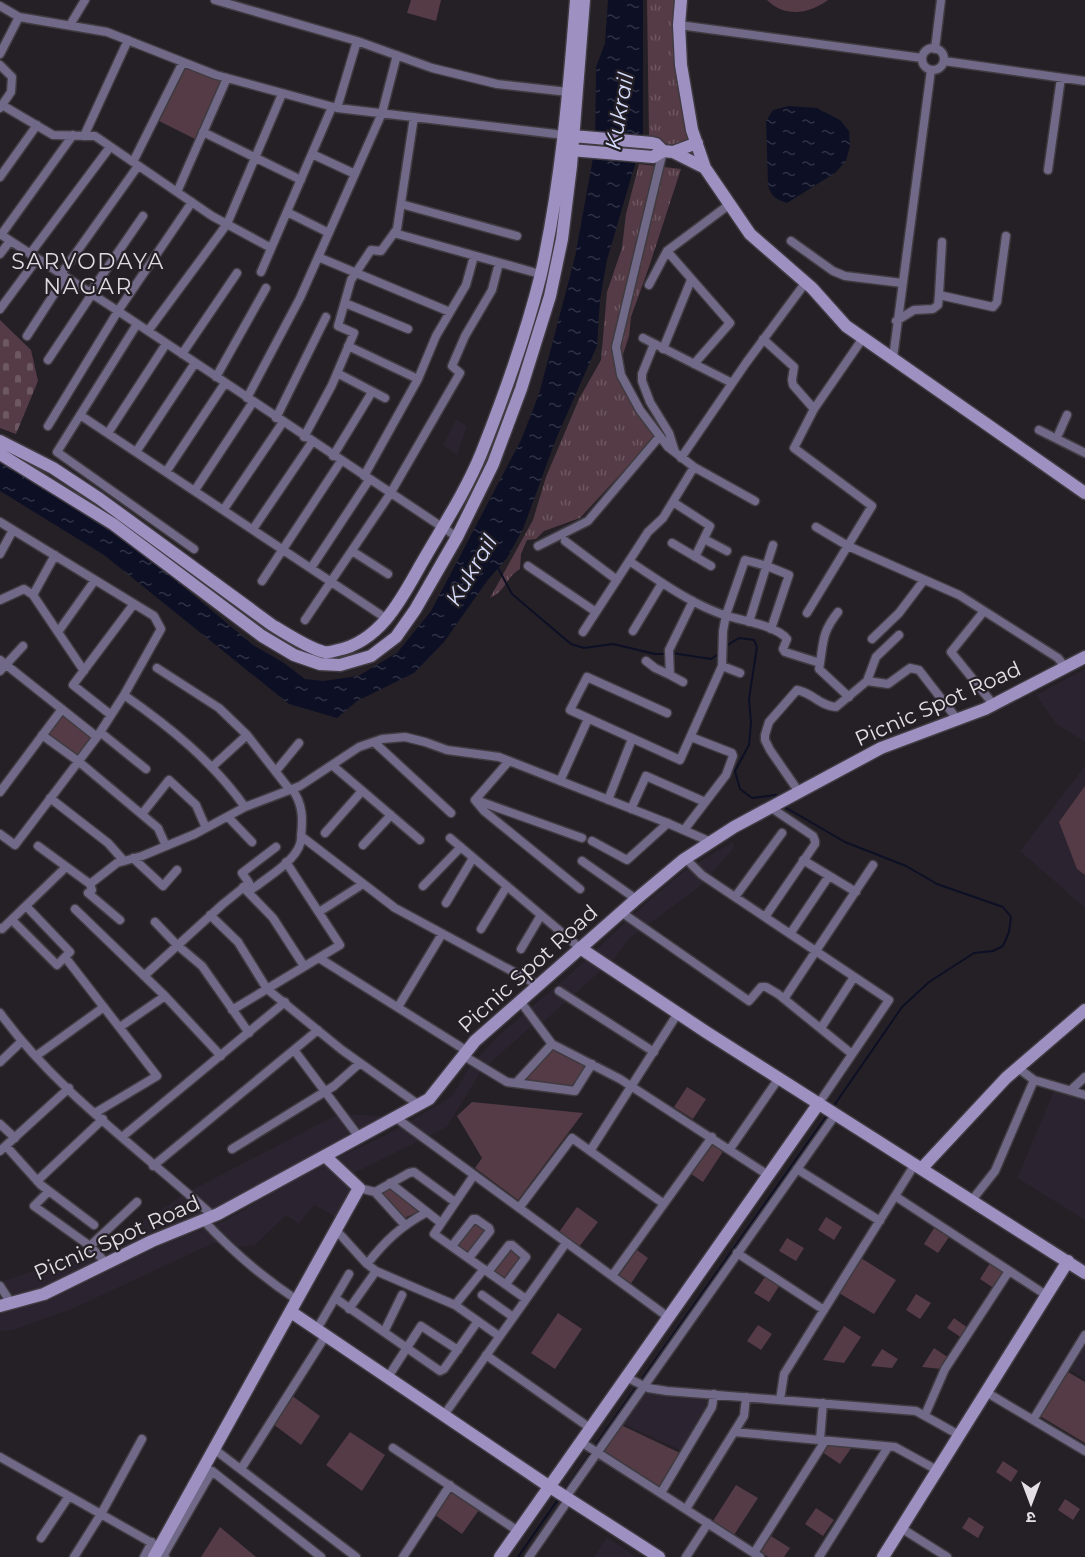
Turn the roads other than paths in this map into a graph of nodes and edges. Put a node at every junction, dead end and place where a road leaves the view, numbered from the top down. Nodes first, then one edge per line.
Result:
1 (85, 0) edge
2 (215, 0) edge
3 (576, 0) edge
4 (584, 0) edge
5 (681, 0) edge
6 (941, 0) edge
7 (239, 3) edge
8 (0, 6) edge
9 (19, 17) junction
10 (70, 25) junction
11 (679, 26) junction
12 (128, 40) junction
13 (357, 41) junction
14 (935, 49) junction
15 (0, 54) edge
16 (397, 55) junction
17 (922, 58) junction
18 (944, 61) junction
19 (183, 62) junction
20 (0, 65) edge
21 (931, 70) junction
22 (227, 78) junction
23 (1061, 78) junction
24 (1085, 81) edge
25 (568, 92) junction
26 (282, 94) junction
27 (1, 107) edge
28 (335, 107) junction
29 (382, 113) junction
30 (414, 117) junction
31 (37, 125) junction
32 (203, 132) junction
33 (73, 135) junction
34 (84, 136) junction
35 (572, 136) junction
36 (697, 143) junction
37 (110, 147) junction
38 (575, 150) junction
39 (668, 152) junction
40 (312, 154) junction
41 (255, 158) junction
42 (136, 164) junction
43 (565, 165) junction
44 (705, 168) junction
45 (1048, 170) dead end
46 (355, 174) junction
47 (0, 177) edge
48 (300, 180) junction
49 (177, 192) junction
50 (192, 202) junction
51 (401, 204) junction
52 (729, 204) junction
53 (287, 212) junction
54 (143, 216) dead end
55 (227, 224) junction
56 (329, 233) junction
57 (394, 233) junction
58 (0, 235) edge
59 (517, 236) dead end
60 (1006, 236) dead end
61 (10, 241) junction
62 (791, 241) dead end
63 (942, 242) dead end
64 (271, 248) junction
65 (667, 251) junction
66 (0, 254) edge
67 (34, 256) junction
68 (474, 256) junction
69 (318, 257) junction
70 (499, 263) junction
71 (261, 272) dead end
72 (237, 273) dead end
73 (356, 273) junction
74 (540, 274) junction
75 (63, 275) junction
76 (691, 280) junction
77 (806, 282) junction
78 (902, 283) junction
79 (649, 285) dead end
80 (266, 288) dead end
81 (91, 293) junction
82 (939, 295) junction
83 (345, 303) junction
84 (0, 309) edge
85 (118, 311) junction
86 (450, 312) junction
87 (326, 317) dead end
88 (896, 321) junction
89 (137, 324) junction
90 (408, 329) dead end
91 (148, 331) junction
92 (27, 336) dead end
93 (643, 338) dead end
94 (863, 338) junction
95 (763, 339) junction
96 (166, 344) junction
97 (654, 344) junction
98 (348, 346) junction
99 (663, 349) junction
100 (183, 354) junction
101 (893, 358) junction
102 (48, 360) dead end
103 (195, 363) junction
104 (694, 364) junction
105 (337, 373) junction
106 (216, 377) junction
107 (418, 379) junction
108 (225, 383) junction
109 (732, 383) junction
110 (372, 392) junction
111 (385, 398) dead end
112 (250, 400) junction
113 (814, 409) junction
114 (80, 415) junction
115 (1066, 415) dead end
116 (279, 420) junction
117 (48, 426) dead end
118 (1039, 430) dead end
119 (1059, 433) dead end
120 (108, 434) junction
121 (660, 436) junction
122 (308, 439) junction
123 (0, 441) edge
124 (136, 452) junction
125 (1085, 453) edge
126 (0, 454) edge
127 (678, 455) junction
128 (333, 456) junction
129 (341, 461) junction
130 (694, 467) junction
131 (166, 472) junction
132 (367, 478) junction
133 (195, 490) junction
134 (1085, 493) edge
135 (390, 494) junction
136 (755, 501) dead end
137 (673, 502) junction
138 (224, 509) junction
139 (0, 522) edge
140 (816, 527) dead end
141 (441, 528) junction
142 (253, 529) junction
143 (13, 530) junction
144 (457, 537) junction
145 (704, 539) junction
146 (564, 541) dead end
147 (672, 543) dead end
148 (773, 545) dead end
149 (538, 546) dead end
150 (848, 546) junction
151 (194, 549) dead end
152 (282, 549) junction
153 (352, 551) junction
154 (727, 551) dead end
155 (0, 554) edge
156 (55, 555) junction
157 (695, 557) junction
158 (629, 561) junction
159 (528, 566) dead end
160 (711, 566) dead end
161 (766, 566) junction
162 (311, 568) junction
163 (388, 574) dead end
164 (617, 579) junction
165 (94, 580) junction
166 (262, 580) dead end
167 (924, 580) junction
168 (332, 582) junction
169 (662, 582) junction
170 (33, 595) junction
171 (0, 600) edge
172 (693, 601) junction
173 (133, 605) junction
174 (596, 612) junction
175 (838, 612) dead end
176 (984, 612) junction
177 (807, 613) dead end
178 (726, 615) junction
179 (387, 619) junction
180 (305, 620) dead end
181 (749, 622) junction
182 (771, 629) junction
183 (633, 631) dead end
184 (58, 632) junction
185 (583, 632) dead end
186 (899, 635) dead end
187 (872, 639) dead end
188 (23, 646) dead end
189 (1085, 657) edge
190 (646, 661) dead end
191 (820, 663) junction
192 (2, 665) edge
193 (722, 666) junction
194 (1065, 667) junction
195 (158, 668) dead end
196 (84, 671) junction
197 (740, 673) dead end
198 (670, 675) junction
199 (867, 681) junction
200 (683, 682) dead end
201 (124, 695) junction
202 (849, 697) junction
203 (993, 704) junction
204 (62, 709) junction
205 (667, 713) dead end
206 (111, 715) junction
207 (588, 719) junction
208 (957, 719) junction
209 (98, 734) junction
210 (42, 735) junction
211 (247, 735) junction
212 (691, 737) junction
213 (632, 740) junction
214 (299, 742) dead end
215 (374, 742) junction
216 (78, 761) junction
217 (509, 761) junction
218 (332, 765) junction
219 (212, 767) junction
220 (146, 769) dead end
221 (276, 771) junction
222 (560, 781) junction
223 (291, 789) junction
224 (362, 791) junction
225 (0, 792) edge
226 (799, 792) junction
227 (50, 798) junction
228 (475, 800) junction
229 (608, 800) junction
230 (705, 802) junction
231 (777, 804) junction
232 (245, 807) junction
233 (631, 809) junction
234 (452, 813) dead end
235 (142, 814) junction
236 (391, 815) junction
237 (228, 816) junction
238 (668, 823) junction
239 (206, 828) junction
240 (684, 830) junction
241 (782, 833) dead end
242 (0, 834) edge
243 (325, 834) dead end
244 (300, 836) junction
245 (450, 838) dead end
246 (582, 838) dead end
247 (420, 840) dead end
248 (592, 841) dead end
249 (252, 842) dead end
250 (711, 842) junction
251 (363, 845) dead end
252 (38, 846) dead end
253 (166, 846) junction
254 (276, 847) dead end
255 (461, 847) junction
256 (473, 858) junction
257 (128, 859) junction
258 (686, 859) junction
259 (803, 860) junction
260 (582, 861) dead end
261 (286, 862) junction
262 (873, 865) dead end
263 (66, 867) junction
264 (177, 870) dead end
265 (829, 876) junction
266 (90, 884) junction
267 (363, 884) junction
268 (246, 885) junction
269 (423, 886) dead end
270 (507, 886) junction
271 (580, 889) dead end
272 (856, 892) junction
273 (735, 897) junction
274 (636, 899) junction
275 (446, 903) dead end
276 (26, 906) junction
277 (75, 909) dead end
278 (319, 912) junction
279 (621, 912) junction
280 (210, 915) junction
281 (541, 915) junction
282 (765, 917) junction
283 (12, 920) junction
284 (120, 920) dead end
285 (155, 922) dead end
286 (0, 928) edge
287 (482, 928) dead end
288 (442, 934) junction
289 (790, 934) junction
290 (177, 945) junction
291 (580, 948) junction
292 (521, 949) dead end
293 (816, 951) junction
294 (65, 957) junction
295 (319, 958) junction
296 (304, 966) junction
297 (144, 976) junction
298 (854, 977) junction
299 (538, 985) junction
300 (267, 989) junction
301 (559, 991) dead end
302 (165, 996) junction
303 (784, 999) junction
304 (520, 1001) junction
305 (285, 1002) junction
306 (104, 1007) junction
307 (398, 1007) junction
308 (232, 1010) junction
309 (1085, 1010) edge
310 (0, 1013) edge
311 (678, 1013) junction
312 (120, 1027) junction
313 (821, 1028) junction
314 (318, 1030) junction
315 (249, 1032) junction
316 (21, 1042) junction
317 (552, 1044) junction
318 (294, 1050) junction
319 (654, 1052) junction
320 (466, 1053) junction
321 (852, 1053) junction
322 (36, 1056) junction
323 (221, 1056) junction
324 (0, 1062) edge
325 (360, 1064) junction
326 (592, 1064) junction
327 (1018, 1068) junction
328 (1085, 1077) edge
329 (779, 1078) junction
330 (1034, 1080) junction
331 (516, 1083) junction
332 (632, 1086) junction
333 (69, 1088) junction
334 (1071, 1090) junction
335 (326, 1091) junction
336 (1085, 1095) edge
337 (419, 1105) junction
338 (829, 1109) junction
339 (99, 1116) junction
340 (395, 1117) junction
341 (0, 1124) edge
342 (122, 1137) junction
343 (359, 1137) junction
344 (712, 1137) junction
345 (15, 1138) junction
346 (3, 1148) edge
347 (232, 1149) dead end
348 (730, 1149) junction
349 (590, 1151) junction
350 (325, 1156) junction
351 (153, 1166) junction
352 (919, 1166) junction
353 (797, 1169) junction
354 (474, 1175) junction
355 (768, 1175) junction
356 (38, 1181) junction
357 (390, 1184) junction
358 (359, 1188) junction
359 (49, 1191) junction
360 (375, 1192) junction
361 (895, 1196) junction
362 (972, 1200) junction
363 (137, 1202) dead end
364 (455, 1202) junction
365 (664, 1204) junction
366 (519, 1208) junction
367 (427, 1212) junction
368 (208, 1218) junction
369 (880, 1221) junction
370 (441, 1222) junction
371 (404, 1224) junction
372 (94, 1225) dead end
373 (336, 1230) junction
374 (566, 1243) junction
375 (90, 1246) junction
376 (452, 1246) junction
377 (737, 1253) junction
378 (469, 1257) junction
379 (1068, 1261) junction
380 (107, 1264) junction
381 (367, 1264) junction
382 (486, 1270) junction
383 (376, 1271) junction
384 (1009, 1271) junction
385 (1085, 1273) edge
386 (349, 1274) dead end
387 (612, 1276) junction
388 (506, 1284) junction
389 (0, 1286) edge
390 (402, 1295) dead end
391 (482, 1295) dead end
392 (1047, 1295) junction
393 (335, 1298) junction
394 (526, 1299) junction
395 (297, 1300) junction
396 (6, 1304) edge
397 (455, 1305) junction
398 (349, 1309) junction
399 (824, 1311) junction
400 (291, 1312) junction
401 (513, 1317) junction
402 (668, 1317) junction
403 (478, 1322) junction
404 (322, 1332) junction
405 (384, 1332) junction
406 (1085, 1335) edge
407 (500, 1336) junction
408 (407, 1348) junction
409 (458, 1350) junction
410 (486, 1355) junction
411 (388, 1377) junction
412 (636, 1383) junction
413 (986, 1392) junction
414 (714, 1394) junction
415 (746, 1397) junction
416 (780, 1400) junction
417 (823, 1403) junction
418 (444, 1415) junction
419 (924, 1415) junction
420 (1033, 1420) junction
421 (591, 1428) junction
422 (734, 1432) junction
423 (959, 1435) junction
424 (142, 1439) dead end
425 (822, 1440) junction
426 (888, 1447) junction
427 (393, 1448) dead end
428 (591, 1448) junction
429 (214, 1449) junction
430 (1085, 1451) edge
431 (0, 1457) edge
432 (241, 1469) junction
433 (937, 1470) junction
434 (450, 1485) junction
435 (660, 1493) junction
436 (561, 1494) junction
437 (69, 1496) junction
438 (686, 1509) junction
439 (101, 1514) junction
440 (708, 1523) junction
441 (901, 1528) junction
442 (519, 1531) junction
443 (41, 1538) dead end
444 (158, 1551) edge
445 (757, 1555) edge
446 (656, 1556) edge
447 (74, 1557) edge
448 (144, 1557) edge
449 (321, 1557) edge
450 (356, 1557) edge
451 (403, 1557) edge
452 (500, 1557) edge
453 (529, 1557) edge
454 (686, 1557) edge
455 (819, 1557) edge
456 (883, 1557) edge
457 (946, 1557) edge

1 - 10 street
2 - 7 street
3 - 25 street
4 - 35 street
5 - 11 street
6 - 14 street
7 - 13 street
8 - 9 street
9 - 10 street
9 - 15 street
10 - 12 street
11 - 17 street
11 - 36 street
12 - 19 street
12 - 34 street
13 - 16 street
13 - 28 street
14 - 17 street
14 - 18 street
16 - 25 street
16 - 29 street
17 - 21 street
18 - 21 street
18 - 23 street
19 - 22 street
19 - 42 street
20 - 27 street
21 - 78 street
22 - 26 street
22 - 32 street
23 - 24 street
23 - 45 street
25 - 35 street
26 - 28 street
26 - 41 street
27 - 31 street
28 - 29 street
28 - 40 street
29 - 30 street
29 - 46 street
30 - 35 street
30 - 51 street
31 - 33 street
31 - 47 street
32 - 41 street
32 - 49 street
33 - 34 street
33 - 58 street
34 - 37 street
35 - 38 street
35 - 39 street
35 - 43 street
36 - 39 street
36 - 44 street
37 - 42 street
37 - 67 street
38 - 39 street
38 - 43 street
39 - 44 street
39 - 121 street
40 - 46 street
40 - 48 street
41 - 48 street
41 - 55 street
42 - 49 street
42 - 75 street
43 - 74 street
43 - 144 street
44 - 52 street
46 - 56 street
48 - 53 street
49 - 50 street
50 - 55 street
50 - 85 street
51 - 57 street
51 - 59 street
52 - 65 street
52 - 77 street
53 - 56 street
53 - 64 street
54 - 81 street
55 - 64 street
55 - 91 street
56 - 69 street
57 - 68 street
57 - 73 street
58 - 61 street
60 - 82 street
61 - 66 street
61 - 67 street
62 - 78 street
63 - 82 street
64 - 71 street
65 - 76 street
65 - 79 street
67 - 75 street
67 - 84 street
68 - 70 street
68 - 86 street
69 - 73 street
69 - 112 street
70 - 74 street
70 - 135 street
72 - 100 street
73 - 83 street
73 - 86 street
74 - 141 street
75 - 81 street
75 - 92 street
76 - 99 street
76 - 104 street
77 - 94 street
77 - 95 street
78 - 88 street
80 - 106 street
81 - 85 street
81 - 102 street
82 - 88 street
83 - 90 street
83 - 98 street
85 - 89 street
85 - 117 street
86 - 107 street
87 - 116 street
88 - 101 street
89 - 91 street
89 - 114 street
91 - 96 street
93 - 97 street
94 - 101 street
94 - 113 street
95 - 109 street
95 - 113 street
96 - 100 street
96 - 120 street
97 - 99 street
97 - 127 street
98 - 105 street
98 - 107 street
99 - 104 street
100 - 103 street
101 - 134 street
103 - 106 street
103 - 124 street
104 - 109 street
105 - 110 street
105 - 122 street
106 - 108 street
107 - 132 street
108 - 112 street
108 - 131 street
109 - 127 street
110 - 111 street
110 - 128 street
112 - 116 street
112 - 133 street
113 - 150 street
114 - 120 street
114 - 151 street
115 - 119 street
116 - 122 street
116 - 138 street
118 - 125 street
120 - 124 street
121 - 127 street
121 - 149 street
122 - 128 street
122 - 142 street
123 - 179 street
124 - 131 street
126 - 144 street
127 - 130 street
128 - 129 street
129 - 132 street
129 - 152 street
130 - 136 street
130 - 137 street
131 - 133 street
132 - 135 street
132 - 162 street
133 - 138 street
135 - 141 street
135 - 153 street
137 - 145 street
137 - 158 street
138 - 142 street
139 - 143 street
140 - 150 street
141 - 144 street
141 - 179 street
142 - 152 street
143 - 155 street
143 - 156 street
145 - 154 street
145 - 157 street
146 - 164 street
147 - 157 street
148 - 161 street
150 - 167 street
150 - 177 street
152 - 162 street
152 - 166 street
153 - 163 street
153 - 168 street
156 - 165 street
156 - 170 street
157 - 160 street
158 - 164 street
158 - 169 street
159 - 174 street
161 - 178 street
161 - 181 street
161 - 182 street
162 - 168 street
164 - 174 street
165 - 173 street
165 - 184 street
167 - 176 street
167 - 187 street
168 - 179 street
168 - 180 street
169 - 172 street
169 - 183 street
170 - 171 street
170 - 184 street
172 - 178 street
172 - 198 street
173 - 196 street
173 - 201 street
174 - 185 street
175 - 191 street
176 - 194 street
176 - 203 street
178 - 181 street
178 - 193 street
181 - 182 street
182 - 191 street
184 - 196 street
186 - 199 street
188 - 192 street
189 - 194 street, Picnic Spot Road
190 - 198 street
191 - 202 street
192 - 204 street
193 - 197 street
193 - 212 street
194 - 203 street, Picnic Spot Road
195 - 211 street
196 - 206 street
198 - 200 street
199 - 202 street
199 - 208 street
201 - 206 street
201 - 219 street
202 - 226 street
203 - 208 street, Picnic Spot Road
204 - 209 street
204 - 210 street
205 - 207 street
206 - 209 street
207 - 213 street
207 - 222 street
208 - 226 street, Picnic Spot Road
209 - 216 street
209 - 220 street
210 - 216 street
210 - 225 street
211 - 219 street
211 - 221 street
212 - 213 street
212 - 230 street
213 - 229 street
214 - 221 street
215 - 217 street
215 - 218 street
215 - 234 street
216 - 227 street
216 - 235 street
217 - 222 street
217 - 228 street
218 - 223 street
218 - 224 street
219 - 232 street
221 - 223 street
222 - 229 street
223 - 232 street
223 - 244 street
224 - 236 street
224 - 243 street
226 - 231 street, Picnic Spot Road
227 - 242 street
227 - 257 street
228 - 246 street
228 - 271 street
229 - 233 street
230 - 233 street
230 - 240 street
231 - 250 street, Picnic Spot Road
231 - 259 street
232 - 237 street
233 - 238 street
235 - 239 street
235 - 253 street
236 - 247 street
236 - 251 street
237 - 239 street
237 - 249 street
238 - 240 street
238 - 248 street
239 - 253 street
240 - 250 street
241 - 273 street
244 - 261 street
244 - 267 street
245 - 255 street
250 - 258 street, Picnic Spot Road
252 - 263 street
253 - 257 street
254 - 268 street
255 - 256 street
255 - 269 street
256 - 270 street
256 - 275 street
257 - 264 street
257 - 266 street
258 - 273 street
258 - 274 street, Picnic Spot Road
259 - 265 street
259 - 282 street
260 - 274 street
261 - 268 street
261 - 278 street
262 - 272 street
263 - 266 street
263 - 276 street
265 - 272 street
265 - 289 street
266 - 284 street
267 - 278 street
267 - 288 street
268 - 280 street
268 - 296 street
270 - 281 street
270 - 287 street
272 - 293 street
273 - 282 street
274 - 279 street, Picnic Spot Road
276 - 283 street
276 - 294 street
277 - 297 street
278 - 295 street
279 - 291 street, Picnic Spot Road
279 - 303 street
280 - 290 street
280 - 300 street
281 - 291 street
281 - 292 street
282 - 289 street
283 - 286 street
283 - 294 street
285 - 290 street
288 - 299 street
288 - 307 street
289 - 293 street
290 - 297 street
290 - 308 street
291 - 299 street, Picnic Spot Road
291 - 311 street
293 - 298 street
293 - 303 street
294 - 306 street
295 - 296 street
295 - 307 street
296 - 300 street
297 - 302 street
298 - 313 street
298 - 321 street
299 - 304 street, Picnic Spot Road
300 - 305 street
300 - 308 street
301 - 319 street
302 - 312 street
302 - 323 street
303 - 313 street
304 - 317 street
304 - 320 street, Picnic Spot Road
305 - 314 street
305 - 315 street
306 - 312 street
306 - 322 street
307 - 320 street
308 - 315 street
309 - 327 street
310 - 316 street
311 - 319 street
311 - 329 street
312 - 339 street
313 - 321 street
314 - 318 street
314 - 325 street
315 - 323 street
316 - 322 street
316 - 324 street
317 - 326 street
317 - 331 street
318 - 335 street
318 - 351 street
319 - 332 street
320 - 331 street
320 - 337 street, Picnic Spot Road
321 - 338 street
322 - 333 street
323 - 342 street
325 - 335 street
325 - 337 street
326 - 331 street
326 - 332 street
327 - 330 street
327 - 352 street
328 - 334 street
329 - 338 street
329 - 348 street
330 - 334 street
330 - 362 street
332 - 344 street
332 - 349 street
333 - 339 street
333 - 345 street
334 - 336 street
335 - 343 street
335 - 347 street
337 - 340 street, Picnic Spot Road
338 - 352 street
338 - 353 street
338 - 355 street
339 - 342 street
339 - 356 street
340 - 343 street, Picnic Spot Road
340 - 354 street
341 - 345 street
342 - 351 street
343 - 350 street, Picnic Spot Road
344 - 348 street
344 - 365 street
345 - 346 street
346 - 356 street
348 - 355 street
349 - 365 street
349 - 366 street
350 - 358 street
350 - 368 street, Picnic Spot Road
351 - 368 street
352 - 361 street
352 - 362 street
353 - 369 street
353 - 377 street
354 - 364 street
354 - 366 street
355 - 402 street
356 - 359 street
357 - 360 street
357 - 364 street
357 - 367 street
358 - 360 street
358 - 373 street
359 - 372 street
359 - 375 street
360 - 371 street
361 - 369 street
361 - 384 street
362 - 379 street
363 - 375 street
364 - 370 street
365 - 387 street
366 - 374 street
367 - 370 street
367 - 371 street
368 - 380 street, Picnic Spot Road
368 - 395 street
369 - 399 street
370 - 376 street
371 - 381 street
373 - 381 street
373 - 395 street
374 - 387 street
374 - 394 street
375 - 380 street
376 - 378 street
376 - 378 street
377 - 399 street
377 - 412 street
378 - 382 street
379 - 385 street
379 - 392 street
380 - 396 street, Picnic Spot Road
381 - 383 street
382 - 388 street
382 - 388 street
382 - 397 street
383 - 397 street
383 - 398 street
384 - 392 street
384 - 419 street
386 - 393 street
387 - 402 street
388 - 394 street
389 - 396 street
390 - 405 street
391 - 401 street
392 - 413 street
393 - 398 street
393 - 404 street
394 - 401 street
395 - 400 street
397 - 403 street
398 - 405 street
399 - 416 street
400 - 404 street
400 - 429 street
401 - 407 street
402 - 412 street
403 - 407 street
403 - 409 street
404 - 411 street
404 - 432 street
405 - 408 street
406 - 420 street
407 - 410 street
408 - 409 street
408 - 409 street
408 - 411 street
410 - 418 street
410 - 421 street
411 - 418 street
412 - 414 street
412 - 421 street
412 - 428 street
413 - 420 street
413 - 423 street
414 - 415 street
414 - 435 street
415 - 416 street
415 - 422 street
416 - 417 street
417 - 419 street
417 - 425 street
418 - 436 street
419 - 423 street
420 - 430 street
421 - 428 street
422 - 425 street
422 - 438 street
423 - 433 street
424 - 439 street
425 - 426 street
425 - 445 street
426 - 433 street
426 - 455 street
427 - 434 street
428 - 435 street
428 - 436 street
428 - 436 street
429 - 432 street
429 - 444 street
431 - 437 street
432 - 450 street
433 - 441 street
434 - 442 street
434 - 451 street
435 - 438 street
436 - 442 street
436 - 446 street
436 - 453 street
437 - 439 street
437 - 443 street
438 - 440 street
439 - 444 street
439 - 447 street
440 - 445 street
440 - 454 street
441 - 456 street
441 - 457 street
442 - 452 street
444 - 448 street
444 - 449 street

